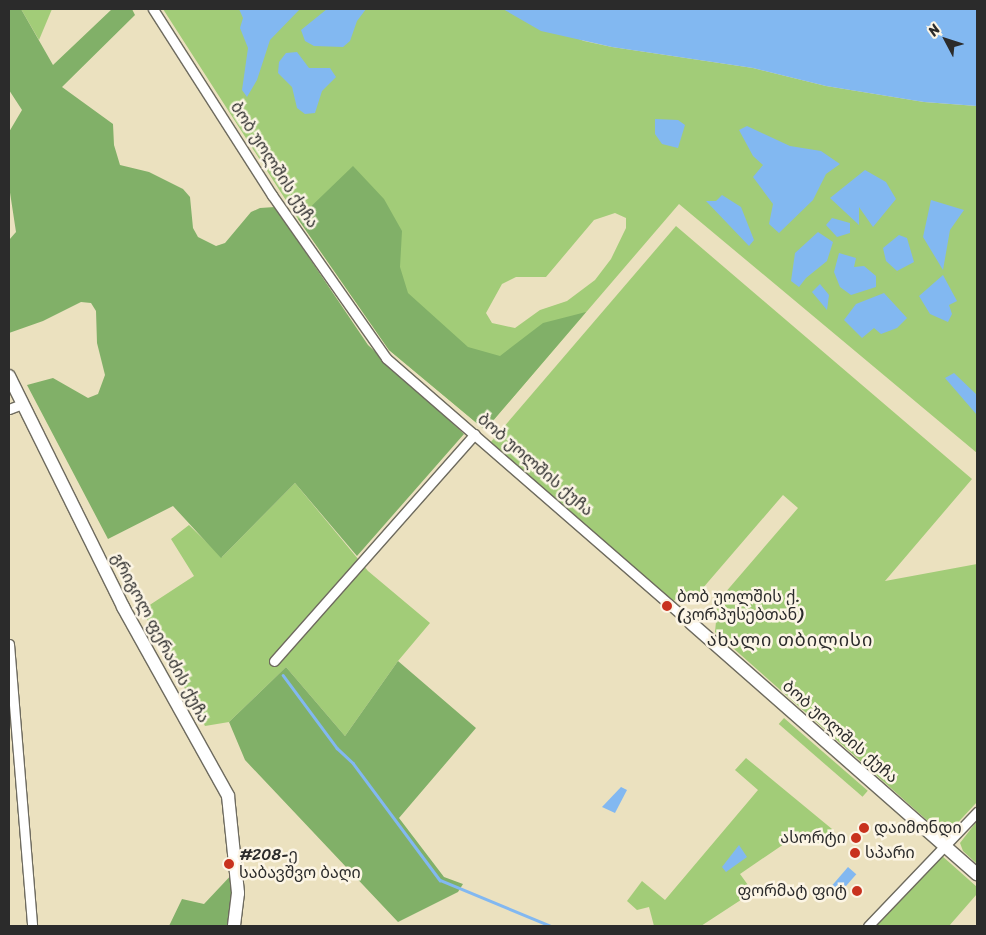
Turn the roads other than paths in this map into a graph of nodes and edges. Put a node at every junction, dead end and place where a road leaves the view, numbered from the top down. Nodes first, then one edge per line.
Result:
1 (153, 9) edge
2 (9, 376) edge
3 (22, 404) junction
4 (9, 409) edge
5 (474, 434) junction
6 (691, 623) joint
7 (9, 644) edge
8 (274, 661) dead end
9 (977, 812) edge
10 (946, 844) junction
11 (977, 874) edge
12 (32, 926) edge
13 (234, 926) edge
14 (868, 926) edge

1 - 5 street, ბობ უოლშის ქუჩა
2 - 3 street, გრიგოლ ფერაძის ქუჩა
3 - 4 street
3 - 13 street, გრიგოლ ფერაძის ქუჩა
5 - 6 street, ბობ უოლშის ქუჩა
5 - 8 street
6 - 10 street, ბობ უოლშის ქუჩა
7 - 12 street
9 - 10 street
10 - 11 street, ბობ უოლშის ქუჩა
10 - 14 street

